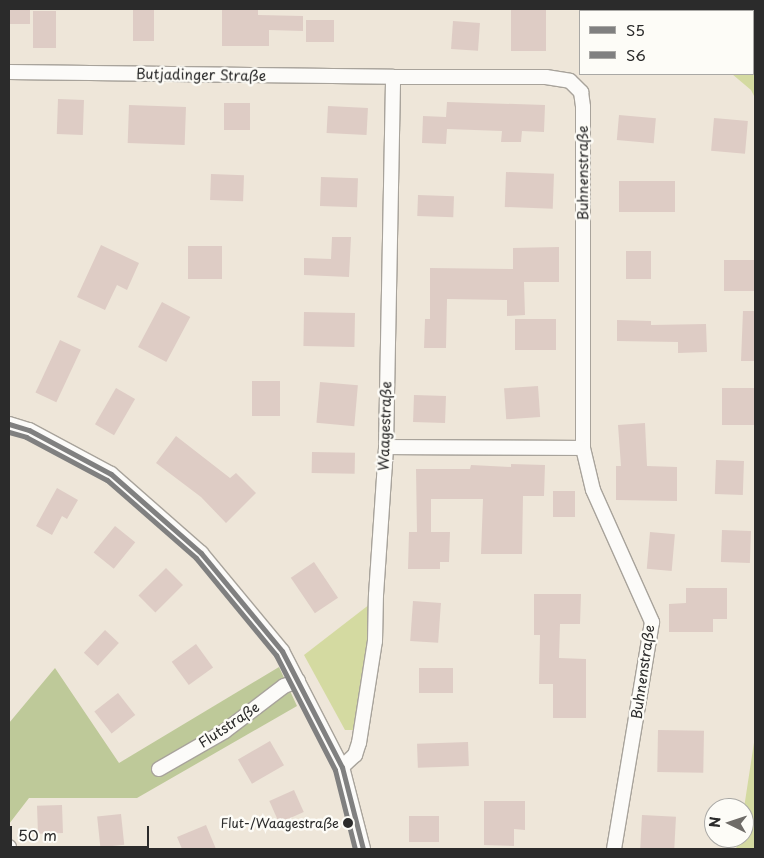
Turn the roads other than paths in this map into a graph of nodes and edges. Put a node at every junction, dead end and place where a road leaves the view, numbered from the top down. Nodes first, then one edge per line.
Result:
1 (9, 72) edge
2 (393, 77) junction
3 (9, 424) edge
4 (386, 447) junction
5 (583, 448) junction
6 (298, 681) junction
7 (342, 767) junction
8 (159, 769) dead end
9 (363, 849) edge
10 (614, 849) edge

1 - 2 street, Butjadinger Straße
2 - 4 street, Waagestraße
2 - 5 street, Buhnenstraße
3 - 6 street
4 - 5 street
4 - 7 street, Waagestraße
5 - 10 street, Buhnenstraße
6 - 7 street
6 - 8 street, Flutstraße
7 - 9 street

